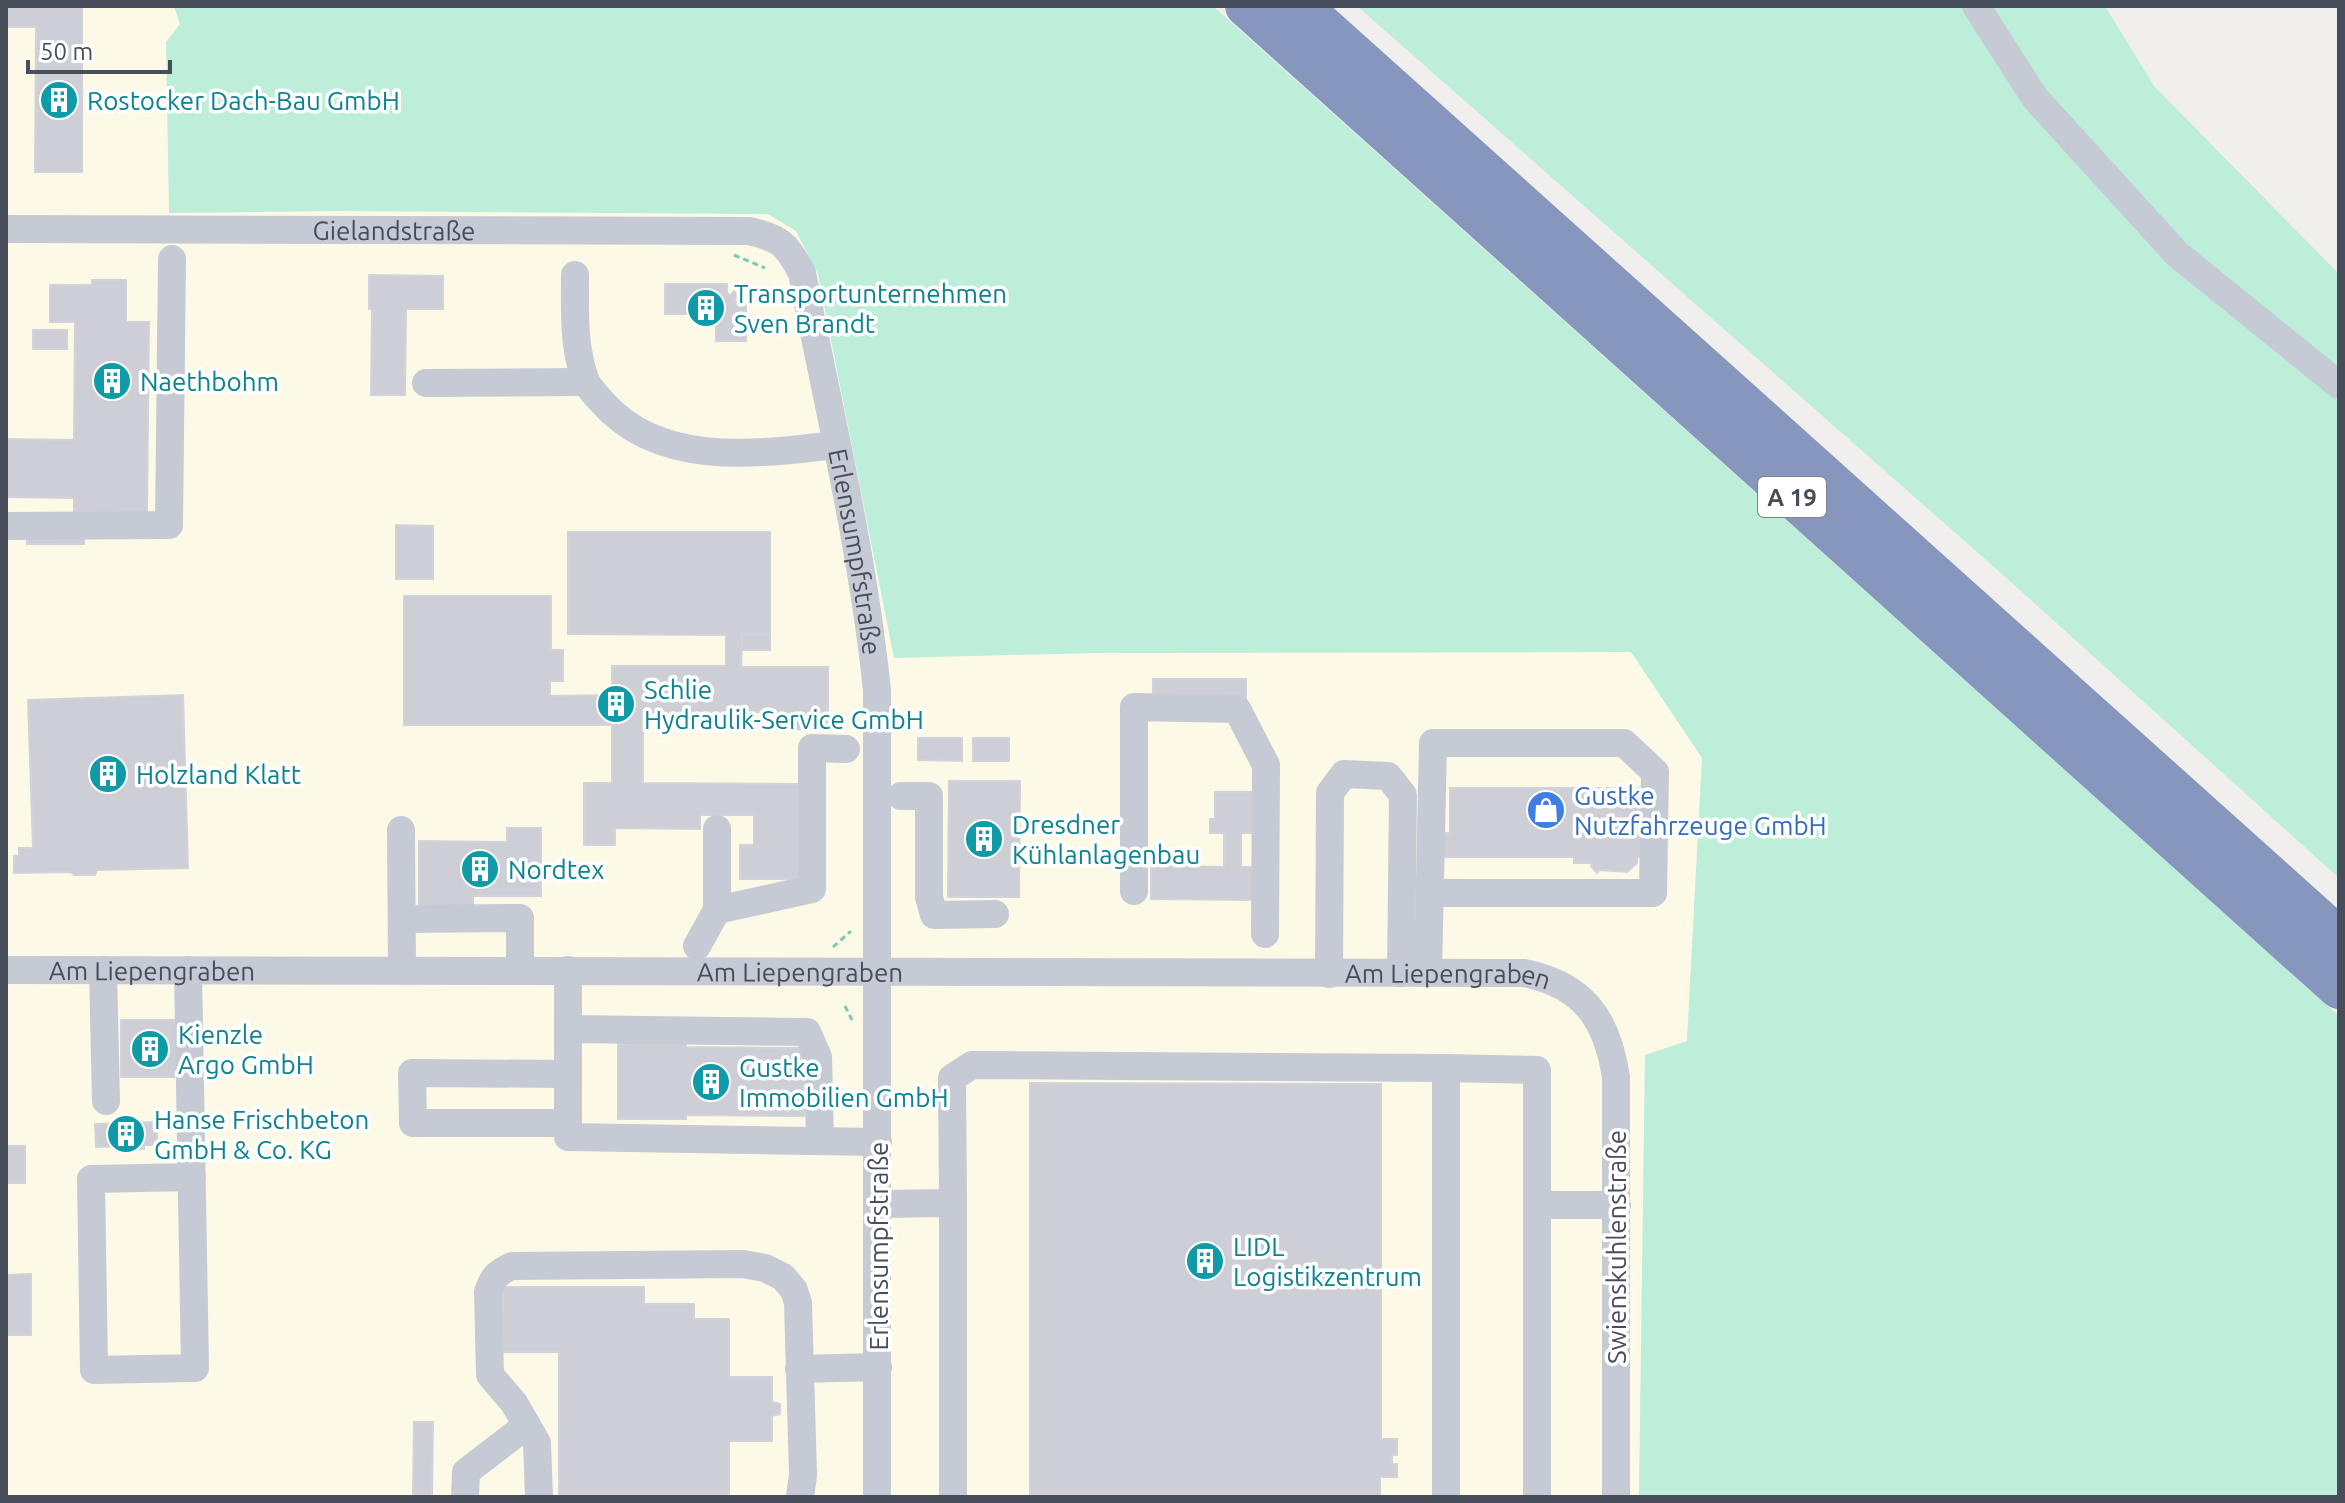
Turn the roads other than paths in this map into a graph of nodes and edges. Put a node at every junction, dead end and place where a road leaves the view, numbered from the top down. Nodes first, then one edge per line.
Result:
1 (1246, 6) edge
2 (1300, 6) edge
3 (1976, 6) edge
4 (6, 229) edge
5 (780, 241) joint
6 (172, 259) dead end
7 (575, 275) dead end
8 (585, 382) junction
9 (426, 383) dead end
10 (2339, 385) edge
11 (836, 445) junction
12 (6, 526) edge
13 (846, 749) dead end
14 (901, 796) dead end
15 (717, 829) dead end
16 (401, 830) dead end
17 (1134, 891) dead end
18 (1430, 893) junction
19 (717, 910) junction
20 (995, 914) dead end
21 (402, 919) junction
22 (1265, 934) dead end
23 (2339, 938) edge
24 (697, 946) dead end
25 (6, 970) edge
26 (103, 970) junction
27 (188, 970) junction
28 (402, 970) junction
29 (520, 970) junction
30 (568, 970) junction
31 (877, 970) junction
32 (1414, 973) junction
33 (1329, 974) junction
34 (2339, 988) edge
35 (1586, 1003) joint
36 (568, 1029) junction
37 (1446, 1068) junction
38 (568, 1074) junction
39 (106, 1101) dead end
40 (568, 1123) junction
41 (820, 1141) junction
42 (878, 1142) junction
43 (192, 1177) junction
44 (953, 1203) junction
45 (878, 1204) junction
46 (1538, 1205) junction
47 (1617, 1205) junction
48 (878, 1367) junction
49 (799, 1369) junction
50 (527, 1425) junction
51 (465, 1497) edge
52 (539, 1497) edge
53 (800, 1497) edge
54 (877, 1497) edge
55 (953, 1497) edge
56 (1446, 1497) edge
57 (1537, 1497) edge
58 (1616, 1497) edge

1 - 34 highway, A 19
2 - 23 highway, A 19
3 - 10 street
4 - 5 street, Gielandstraße
5 - 11 street, Erlensumpfstraße
6 - 12 street
7 - 8 street
8 - 9 street
8 - 11 street
11 - 31 street, Erlensumpfstraße
13 - 19 street
14 - 20 street
15 - 19 street
16 - 21 street
17 - 22 street
18 - 18 street
18 - 32 street
19 - 24 street
21 - 28 street
21 - 29 street
25 - 26 street, Am Liepengraben
26 - 27 street, Am Liepengraben
26 - 39 street
27 - 28 street, Am Liepengraben
27 - 43 street
28 - 29 street, Am Liepengraben
29 - 30 street, Am Liepengraben
30 - 31 street, Am Liepengraben
30 - 36 street
31 - 33 street, Am Liepengraben
31 - 42 street, Erlensumpfstraße
32 - 33 street, Am Liepengraben
32 - 33 street
32 - 35 street, Am Liepengraben
35 - 47 street, Swienskuhlenstraße
36 - 38 street
36 - 41 street
37 - 44 street
37 - 46 street
37 - 56 street
38 - 40 street
38 - 40 street
40 - 41 street
41 - 42 street
42 - 45 street, Erlensumpfstraße
43 - 43 street
44 - 45 street
44 - 55 street
45 - 48 street, Erlensumpfstraße
46 - 47 street
46 - 57 street
47 - 58 street, Swienskuhlenstraße
48 - 49 street
48 - 54 street, Erlensumpfstraße
49 - 50 street
49 - 53 street
50 - 51 street
50 - 52 street

